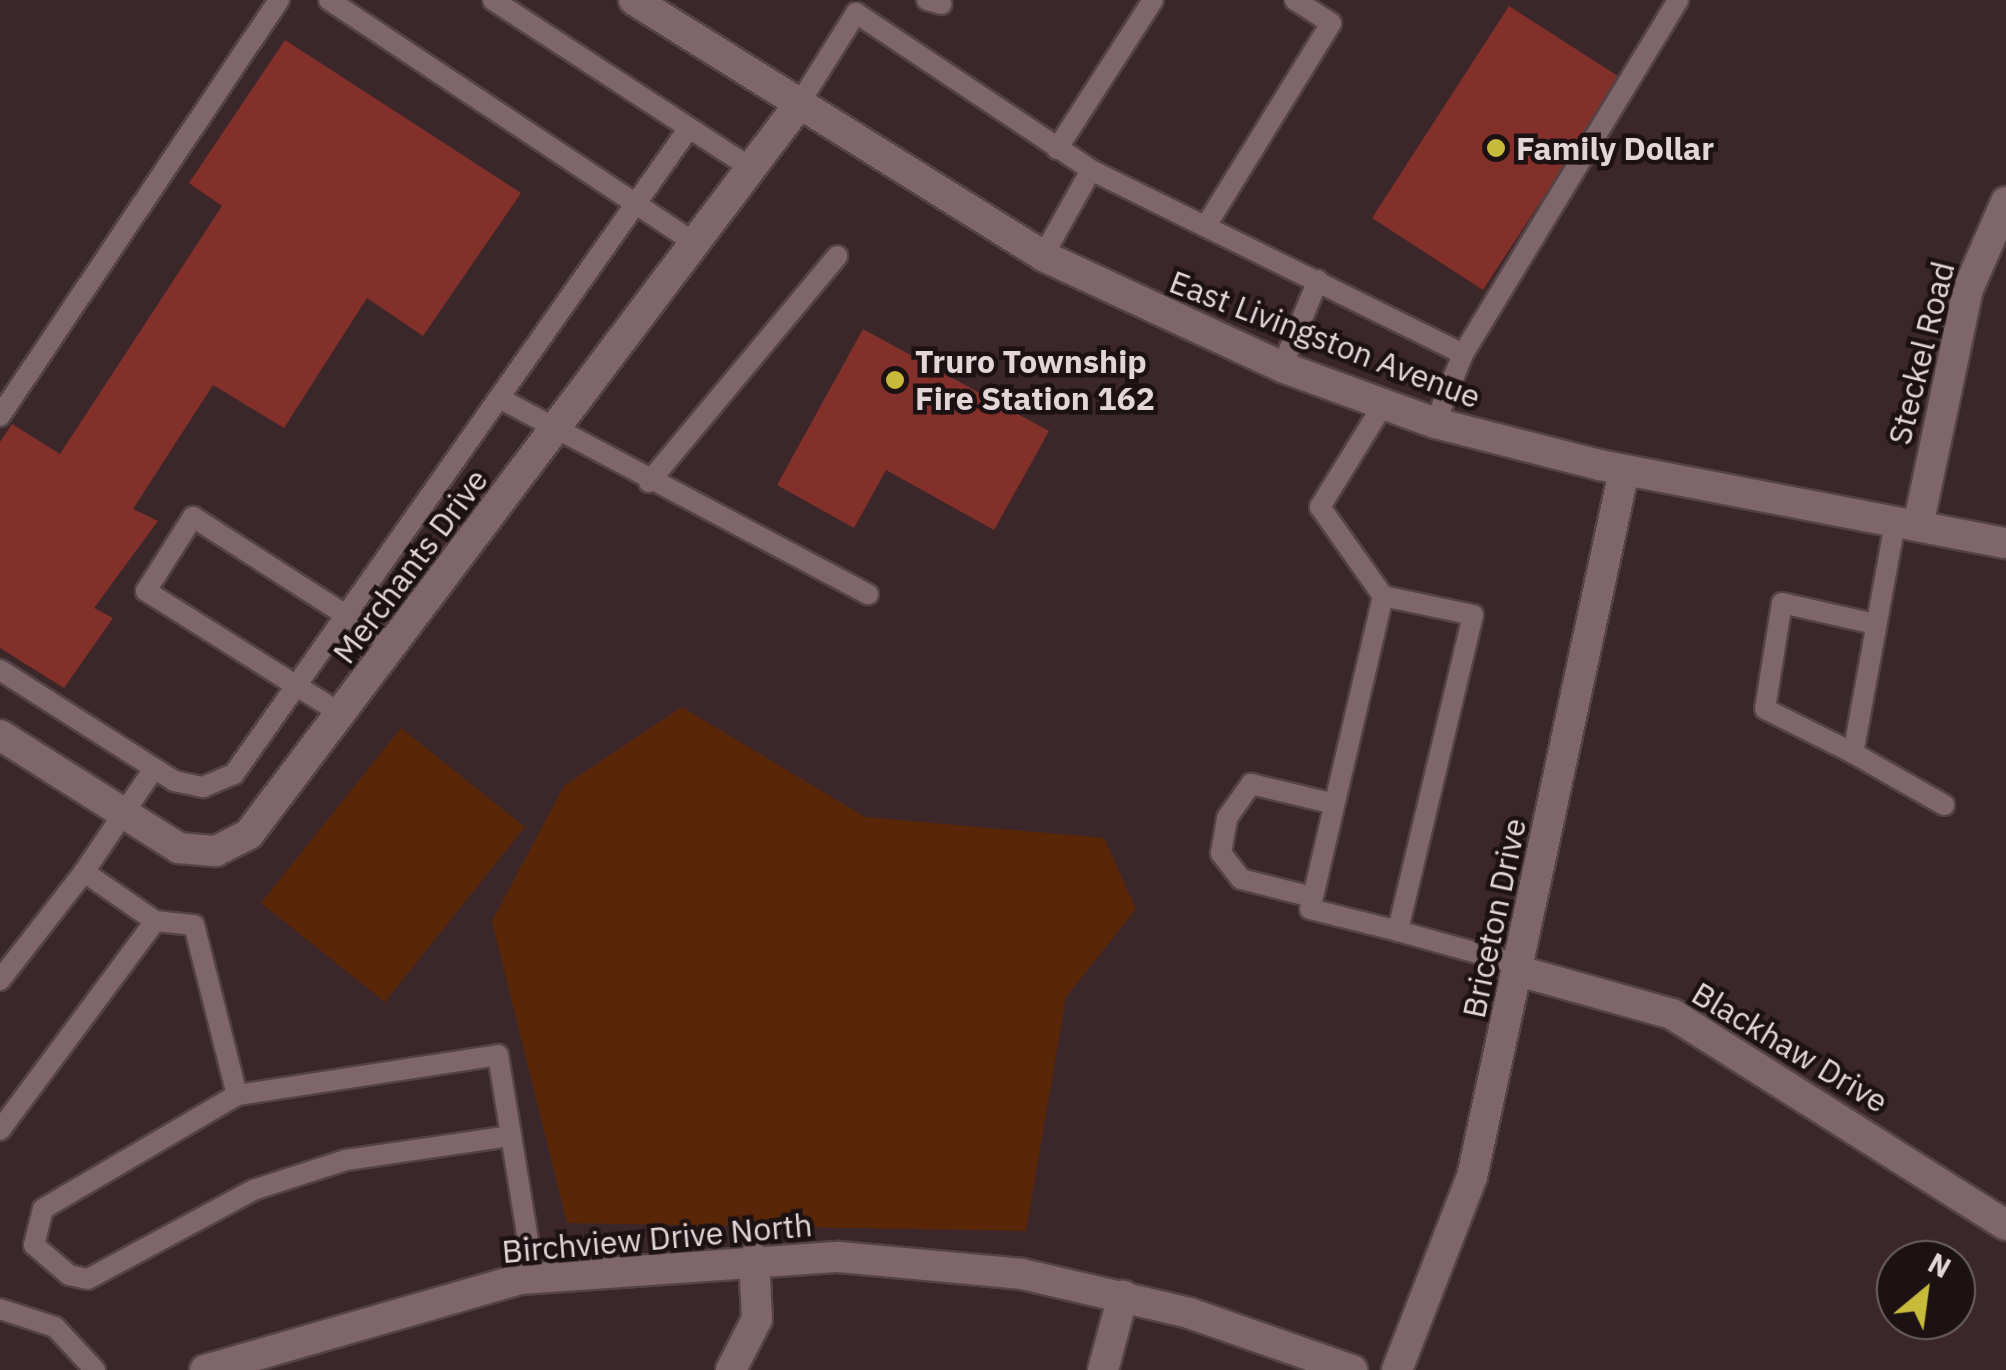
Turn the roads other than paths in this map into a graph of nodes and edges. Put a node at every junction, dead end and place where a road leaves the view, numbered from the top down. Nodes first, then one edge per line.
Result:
1 (278, 0) edge
2 (329, 0) edge
3 (493, 0) edge
4 (634, 0) edge
5 (1153, 0) edge
6 (1295, 0) edge
7 (1678, 0) edge
8 (860, 6) edge
9 (797, 107) junction
10 (689, 128) junction
11 (1057, 149) junction
12 (751, 168) junction
13 (1091, 170) junction
14 (636, 201) junction
15 (2006, 202) edge
16 (1207, 224) junction
17 (695, 243) junction
18 (837, 256) dead end
19 (1043, 256) junction
20 (1318, 280) junction
21 (1463, 354) junction
22 (1282, 368) junction
23 (499, 398) junction
24 (1382, 406) junction
25 (0, 416) edge
26 (1435, 423) junction
27 (554, 432) junction
28 (1624, 471) junction
29 (649, 482) junction
30 (1907, 524) junction
31 (2006, 543) edge
32 (868, 594) dead end
33 (1382, 596) junction
34 (347, 615) junction
35 (1876, 624) junction
36 (394, 646) junction
37 (0, 670) edge
38 (296, 686) junction
39 (343, 714) junction
40 (0, 734) edge
41 (1854, 753) junction
42 (153, 770) junction
43 (1334, 804) junction
44 (1944, 805) dead end
45 (122, 815) junction
46 (84, 872) junction
47 (1312, 897) junction
48 (156, 921) junction
49 (1398, 930) junction
50 (1520, 968) junction
51 (0, 980) edge
52 (237, 1095) junction
53 (0, 1130) edge
54 (511, 1136) junction
55 (2006, 1225) edge
56 (754, 1258) junction
57 (534, 1278) junction
58 (1123, 1296) junction
59 (0, 1309) edge
60 (95, 1370) edge
61 (206, 1370) edge
62 (731, 1370) edge
63 (1103, 1370) edge
64 (1352, 1370) edge
65 (1397, 1370) edge

1 - 25 lane
2 - 14 lane
3 - 10 lane
4 - 9 street, East Livingston Avenue
5 - 11 lane
6 - 16 lane
7 - 21 lane
8 - 9 lane
8 - 11 lane
9 - 12 street, Merchants Drive
9 - 19 street, East Livingston Avenue
10 - 12 lane
10 - 14 lane
11 - 13 lane
12 - 17 street, Merchants Drive
13 - 16 lane
13 - 19 lane
14 - 17 lane
14 - 23 lane
15 - 30 street, Steckel Road
16 - 20 lane
17 - 27 street, Merchants Drive
18 - 29 lane
19 - 22 street, East Livingston Avenue
20 - 21 lane
20 - 22 lane
21 - 26 lane
22 - 24 street, East Livingston Avenue
23 - 27 lane
23 - 34 lane
24 - 26 street, East Livingston Avenue
24 - 33 lane
26 - 28 street, East Livingston Avenue
27 - 29 lane
27 - 36 street, Merchants Drive
28 - 30 street, East Livingston Avenue
28 - 50 street, Briceton Drive
29 - 32 lane
30 - 31 street, East Livingston Avenue
30 - 35 lane
33 - 43 lane
33 - 49 lane
34 - 36 lane
34 - 38 lane
34 - 38 lane
35 - 41 lane
35 - 41 lane
36 - 39 street, Merchants Drive
37 - 42 lane
38 - 39 lane
38 - 42 lane
39 - 45 street, Merchants Drive
40 - 45 street, Merchants Drive
41 - 44 lane
42 - 45 lane
43 - 47 lane
43 - 47 lane
45 - 46 lane
46 - 48 lane
46 - 51 lane
47 - 49 lane
48 - 52 lane
48 - 53 lane
49 - 50 lane
50 - 55 street, Blackhaw Drive
50 - 65 street, Briceton Drive
52 - 54 lane
52 - 54 lane
54 - 57 lane
56 - 57 street, Birchview Drive North
56 - 58 street, Birchview Drive North
56 - 62 street
57 - 61 street, Birchview Drive North
58 - 63 street
58 - 64 street, Birchview Drive North
59 - 60 lane

